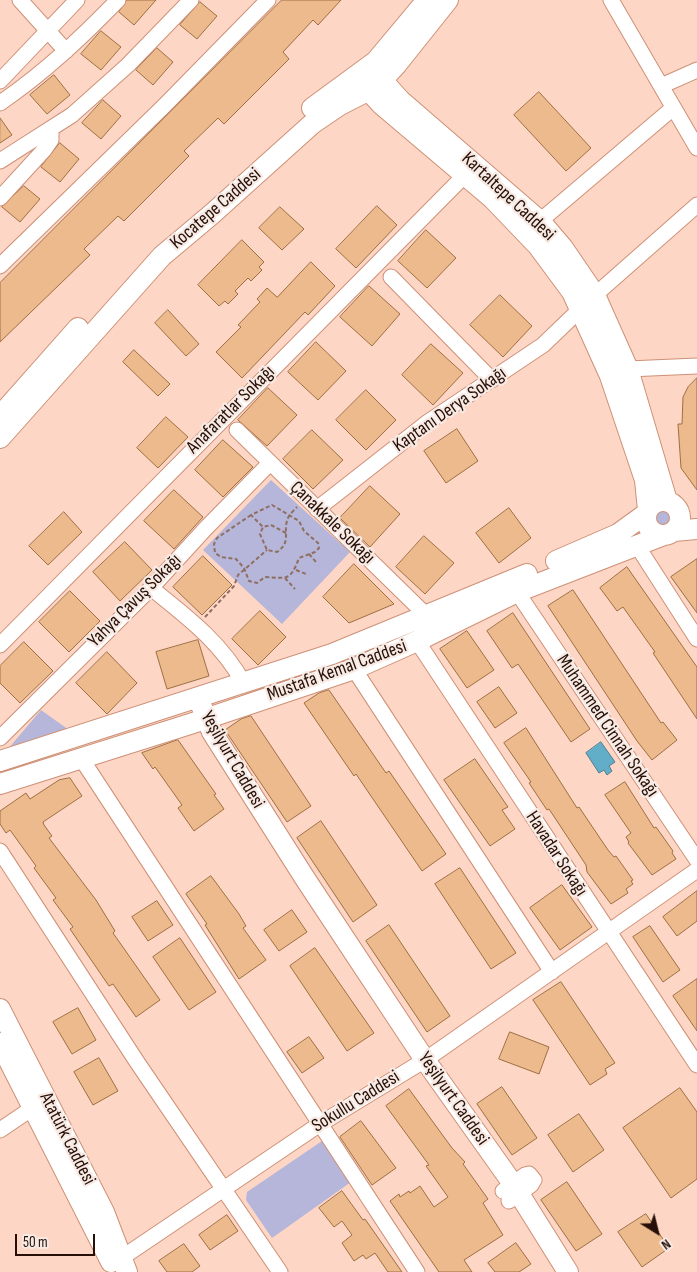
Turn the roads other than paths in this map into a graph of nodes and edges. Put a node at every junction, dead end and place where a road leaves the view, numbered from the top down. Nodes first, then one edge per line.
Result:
1 (20, 0) edge
2 (77, 0) edge
3 (118, 0) edge
4 (191, 0) edge
5 (268, 0) edge
6 (427, 0) edge
7 (448, 0) edge
8 (611, 0) edge
9 (47, 32) junction
10 (66, 51) junction
11 (697, 70) edge
12 (374, 79) junction
13 (0, 81) edge
14 (661, 86) junction
15 (0, 103) edge
16 (674, 108) junction
17 (51, 129) junction
18 (697, 148) edge
19 (0, 161) edge
20 (464, 176) junction
21 (0, 198) edge
22 (697, 205) edge
23 (540, 220) junction
24 (0, 266) edge
25 (391, 277) dead end
26 (588, 302) junction
27 (697, 366) edge
28 (628, 369) junction
29 (492, 380) junction
30 (0, 416) edge
31 (237, 430) dead end
32 (0, 438) edge
33 (270, 463) junction
34 (671, 503) junction
35 (317, 509) junction
36 (697, 509) edge
37 (648, 512) junction
38 (697, 529) edge
39 (669, 533) junction
40 (636, 544) junction
41 (151, 588) junction
42 (517, 592) junction
43 (426, 616) junction
44 (697, 639) edge
45 (417, 641) junction
46 (0, 645) edge
47 (354, 669) junction
48 (244, 684) junction
49 (188, 700) junction
50 (199, 720) junction
51 (0, 738) edge
52 (81, 758) junction
53 (0, 761) edge
54 (0, 784) edge
55 (0, 851) edge
56 (697, 860) edge
57 (697, 870) edge
58 (608, 933) junction
59 (552, 972) junction
60 (0, 1010) edge
61 (8, 1056) edge
62 (420, 1063) junction
63 (697, 1065) edge
64 (34, 1107) junction
65 (320, 1124) junction
66 (0, 1130) edge
67 (226, 1189) junction
68 (511, 1192) junction
69 (120, 1267) edge
70 (280, 1272) edge
71 (417, 1272) edge
72 (556, 1272) edge
73 (568, 1272) edge

1 - 9 street
2 - 9 street
3 - 10 street
4 - 17 street
5 - 24 street
6 - 12 main road, Kocatepe Caddesi
7 - 12 main road, Kocatepe Caddesi
8 - 14 street
9 - 10 street
9 - 13 street
10 - 15 street
11 - 14 street
12 - 20 main road, Kartaltepe Caddesi
12 - 23 main road, Kartaltepe Caddesi
12 - 30 main road, Kocatepe Caddesi
12 - 32 main road, Kocatepe Caddesi
14 - 16 street
16 - 18 street
16 - 23 street
17 - 19 street
17 - 21 street
20 - 26 main road, Kartaltepe Caddesi
20 - 46 street, Anafaratlar Sokağı
22 - 26 street, Kaptanı Derya Sokağı
23 - 26 main road, Kartaltepe Caddesi
25 - 29 street
26 - 28 main road, Kartaltepe Caddesi
26 - 29 street, Kaptanı Derya Sokağı
26 - 37 main road, Kartaltepe Caddesi
27 - 28 street
28 - 34 main road, Kartaltepe Caddesi
29 - 35 street, Kaptanı Derya Sokağı
31 - 33 street, Çanakkale Sokağı
33 - 35 street, Çanakkale Sokağı
33 - 41 street, Yahya Çavuş Sokağı
34 - 36 main road
34 - 37 main road
34 - 39 main road
35 - 43 street, Çanakkale Sokağı
37 - 39 main road
37 - 43 main road, Mustafa Kemal Caddesi
38 - 39 main road, Mustafa Kemal Caddesi
39 - 40 main road, Mustafa Kemal Caddesi
40 - 42 main road, Mustafa Kemal Caddesi
40 - 44 street
41 - 48 street
41 - 51 street, Yahya Çavuş Sokağı
42 - 45 main road, Mustafa Kemal Caddesi
42 - 56 street, Muhammed Cinnah Sokağı
43 - 48 main road, Mustafa Kemal Caddesi
45 - 47 main road, Mustafa Kemal Caddesi
45 - 58 street, Havadar Sokağı
47 - 50 main road, Mustafa Kemal Caddesi
47 - 59 street
48 - 49 main road, Mustafa Kemal Caddesi
49 - 50 main road, Yeşilyurt Caddesi
49 - 53 main road, Mustafa Kemal Caddesi
50 - 52 main road, Mustafa Kemal Caddesi
50 - 62 main road, Yeşilyurt Caddesi
52 - 54 main road, Mustafa Kemal Caddesi
52 - 65 street
55 - 67 street
57 - 58 street, Sokullu Caddesi
58 - 59 street, Sokullu Caddesi
58 - 63 street, Havadar Sokağı
59 - 62 street, Sokullu Caddesi
60 - 61 main road, Atatürk Caddesi
61 - 64 main road, Atatürk Caddesi
61 - 69 main road, Atatürk Caddesi
62 - 65 street, Sokullu Caddesi
62 - 68 main road, Yeşilyurt Caddesi
64 - 66 street
64 - 69 main road, Atatürk Caddesi
65 - 67 street, Sokullu Caddesi
65 - 71 street
67 - 69 street, Sokullu Caddesi
67 - 70 street
68 - 72 main road, Yeşilyurt Caddesi
68 - 73 main road, Yeşilyurt Caddesi

